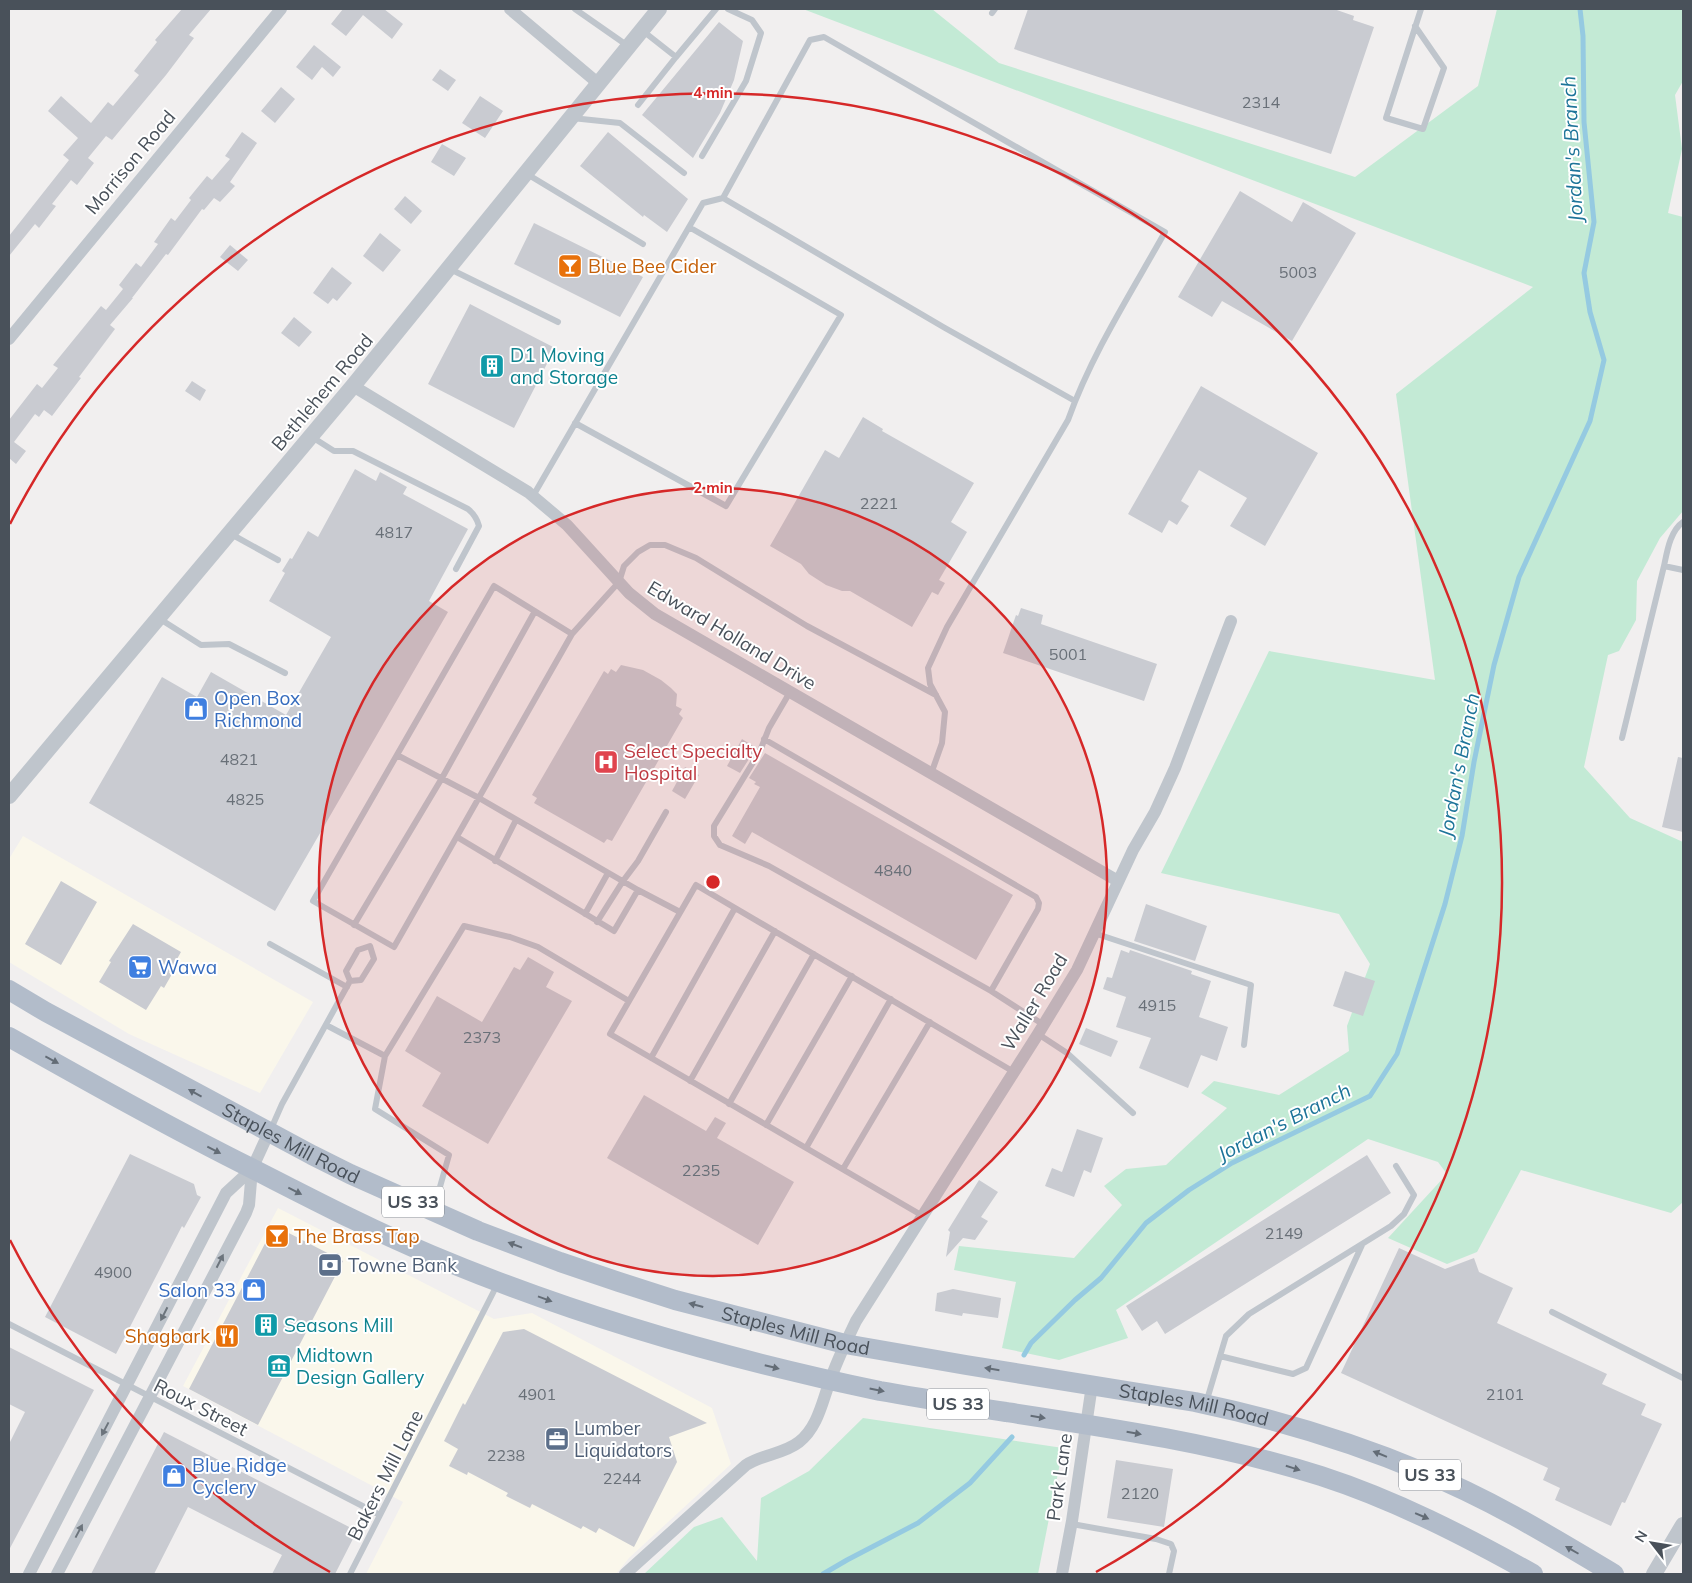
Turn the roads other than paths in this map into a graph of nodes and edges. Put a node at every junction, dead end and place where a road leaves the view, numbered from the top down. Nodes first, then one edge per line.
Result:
1 (281, 9) edge
2 (510, 9) edge
3 (575, 9) edge
4 (659, 9) edge
5 (716, 9) edge
6 (728, 9) edge
7 (1421, 9) edge
8 (1415, 26) junction
9 (642, 30) junction
10 (629, 46) junction
11 (676, 57) junction
12 (599, 84) junction
13 (638, 105) dead end
14 (571, 118) junction
15 (702, 156) dead end
16 (526, 173) junction
17 (684, 173) dead end
18 (723, 198) junction
19 (689, 227) junction
20 (643, 244) dead end
21 (449, 269) junction
22 (558, 322) dead end
23 (9, 339) edge
24 (353, 386) junction
25 (1075, 401) junction
26 (575, 424) junction
27 (312, 436) junction
28 (533, 496) junction
29 (1683, 522) edge
30 (230, 533) junction
31 (278, 560) dead end
32 (1664, 566) junction
33 (456, 569) dead end
34 (1683, 570) edge
35 (619, 582) junction
36 (535, 611) junction
37 (158, 619) junction
38 (1231, 621) dead end
39 (572, 634) junction
40 (286, 674) dead end
41 (790, 692) junction
42 (936, 696) junction
43 (1622, 738) dead end
44 (764, 740) junction
45 (397, 754) junction
46 (931, 774) junction
47 (442, 778) junction
48 (9, 796) edge
49 (479, 798) junction
50 (666, 812) dead end
51 (516, 820) junction
52 (457, 837) junction
53 (495, 861) junction
54 (608, 872) junction
55 (623, 881) junction
56 (1118, 881) junction
57 (638, 890) junction
58 (735, 908) junction
59 (680, 912) junction
60 (585, 914) junction
61 (598, 922) junction
62 (354, 925) junction
63 (775, 931) junction
64 (1094, 933) junction
65 (375, 937) junction
66 (270, 944) dead end
67 (370, 946) junction
68 (814, 954) junction
69 (852, 976) junction
70 (348, 984) junction
71 (9, 990) edge
72 (991, 991) junction
73 (891, 999) junction
74 (629, 1001) junction
75 (930, 1022) junction
76 (326, 1025) junction
77 (1041, 1030) junction
78 (9, 1037) edge
79 (1244, 1045) dead end
80 (385, 1056) junction
81 (651, 1058) junction
82 (1014, 1072) junction
83 (690, 1081) junction
84 (729, 1104) junction
85 (1133, 1113) dead end
86 (766, 1125) junction
87 (269, 1132) junction
88 (806, 1148) junction
89 (1396, 1166) dead end
90 (252, 1168) junction
91 (843, 1169) junction
92 (433, 1211) junction
93 (923, 1216) junction
94 (1363, 1244) junction
95 (499, 1282) junction
96 (1552, 1312) dead end
97 (9, 1324) edge
98 (845, 1344) junction
99 (1220, 1356) junction
100 (1683, 1378) edge
101 (830, 1381) junction
102 (1092, 1385) junction
103 (127, 1386) junction
104 (150, 1397) junction
105 (1205, 1404) junction
106 (1086, 1424) junction
107 (380, 1515) junction
108 (1072, 1524) junction
109 (1683, 1525) edge
110 (29, 1574) edge
111 (57, 1574) edge
112 (350, 1574) edge
113 (625, 1574) edge
114 (1062, 1574) edge
115 (1168, 1574) edge
116 (1533, 1574) edge
117 (1614, 1574) edge
118 (1654, 1574) edge

1 - 23 street, Morrison Road
2 - 12 street
3 - 10 lane
4 - 9 street, Bethlehem Road
5 - 11 lane
6 - 15 lane
7 - 8 lane
8 - 8 lane
9 - 10 street, Bethlehem Road
9 - 11 lane
10 - 12 street, Bethlehem Road
11 - 13 lane
12 - 14 street, Bethlehem Road
14 - 16 street, Bethlehem Road
14 - 17 lane
16 - 20 lane
16 - 21 street, Bethlehem Road
18 - 19 lane
18 - 25 lane
18 - 25 lane
19 - 26 lane
19 - 26 lane
21 - 22 lane
21 - 24 street, Bethlehem Road
24 - 27 street, Bethlehem Road
24 - 28 street, Edward Holland Drive
25 - 42 lane
26 - 28 lane
27 - 30 street, Bethlehem Road
27 - 33 lane
28 - 35 street, Edward Holland Drive
29 - 32 lane
30 - 31 lane
30 - 37 street, Bethlehem Road
32 - 34 lane
32 - 43 lane
35 - 39 lane
35 - 41 street, Edward Holland Drive
35 - 42 lane
36 - 39 lane
36 - 45 lane
36 - 47 lane
37 - 40 lane
37 - 48 street, Bethlehem Road
38 - 56 street, Waller Road
39 - 49 lane
41 - 44 lane
41 - 46 street, Edward Holland Drive
42 - 46 lane
44 - 72 lane
44 - 72 lane
45 - 47 lane
45 - 62 lane
46 - 56 street, Edward Holland Drive
47 - 49 lane
47 - 62 lane
49 - 51 lane
49 - 52 lane
50 - 55 lane
51 - 53 lane
51 - 54 lane
52 - 53 lane
52 - 65 lane
53 - 60 lane
54 - 55 lane
54 - 60 lane
55 - 57 lane
55 - 61 lane
56 - 64 street, Waller Road
57 - 59 lane
57 - 61 lane
58 - 59 lane
58 - 63 lane
58 - 81 lane
59 - 74 lane
60 - 61 lane
62 - 65 lane
63 - 68 lane
63 - 83 lane
64 - 77 street, Waller Road
64 - 79 lane
65 - 67 lane
66 - 70 lane
67 - 70 lane
67 - 70 lane
68 - 69 lane
68 - 84 lane
69 - 73 lane
69 - 86 lane
70 - 76 lane
87 -> 71 main road, Staples Mill Road / US 33
72 - 77 lane
73 - 75 lane
73 - 88 lane
74 - 80 lane
74 - 81 lane
75 - 82 lane
75 - 91 lane
76 - 80 lane
76 - 87 lane
77 - 82 street, Waller Road
77 - 85 lane
78 -> 90 main road, Staples Mill Road / US 33
80 - 92 lane
81 - 83 lane
82 - 93 street, Waller Road
83 - 84 lane
84 - 86 lane
86 - 88 lane
87 - 90 street
87 - 92 main road, Staples Mill Road / US 33
88 - 91 lane
89 - 94 lane
90 -> 95 main road, Staples Mill Road / US 33
90 -> 103 street
104 -> 90 street
91 - 93 lane
98 -> 92 main road, Staples Mill Road / US 33
93 - 98 street, Waller Road
94 - 99 lane
94 - 99 lane
95 -> 101 main road, Staples Mill Road / US 33
95 - 107 lane, Bakers Mill Lane
96 - 100 lane
97 - 103 lane, Roux Street
98 - 101 street, Waller Road
102 -> 98 main road, Staples Mill Road / US 33
99 - 105 lane
101 -> 106 main road, Staples Mill Road / US 33
101 - 113 street, Waller Road
102 - 105 main road, Staples Mill Road / US 33
102 - 106 street, Park Lane
103 - 104 lane, Roux Street
103 -> 110 street
104 - 107 lane, Roux Street
111 -> 104 street
117 -> 105 main road, Staples Mill Road / US 33
106 - 108 street, Park Lane
106 -> 116 main road, Staples Mill Road / US 33
107 - 112 lane, Bakers Mill Lane
108 - 114 street, Park Lane
108 - 115 lane
109 - 118 street

